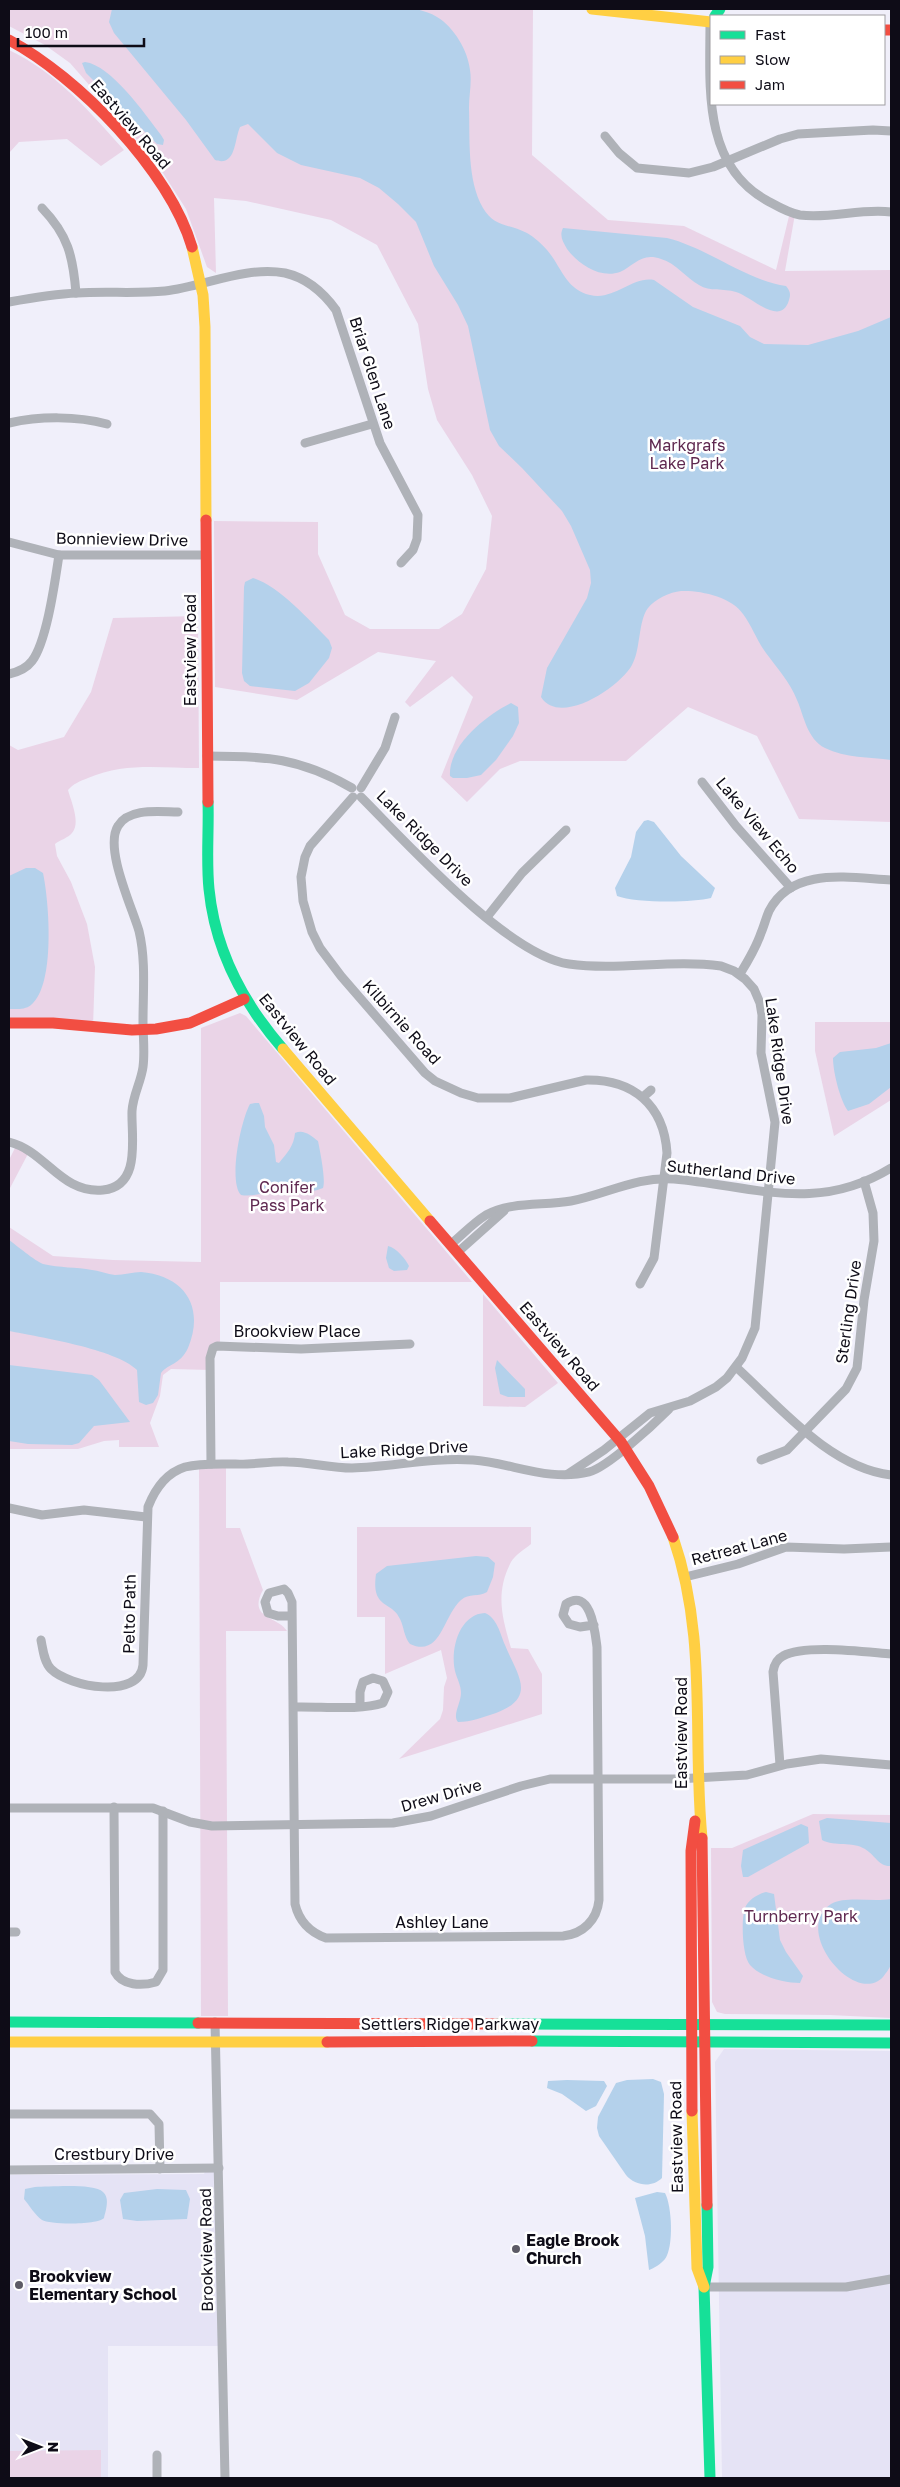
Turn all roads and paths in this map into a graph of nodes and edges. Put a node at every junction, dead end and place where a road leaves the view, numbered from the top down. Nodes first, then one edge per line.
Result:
1 (592, 9) edge
2 (710, 20) edge
3 (9, 40) edge
4 (713, 105) edge
5 (891, 131) edge
6 (605, 136) dead end
7 (728, 162) junction
8 (42, 208) dead end
9 (891, 212) edge
10 (201, 284) junction
11 (76, 293) junction
12 (9, 302) edge
13 (9, 423) edge
14 (107, 424) dead end
15 (372, 424) junction
16 (305, 443) dead end
17 (9, 542) edge
18 (59, 555) junction
19 (206, 555) junction
20 (401, 563) dead end
21 (9, 674) edge
22 (395, 717) dead end
23 (208, 756) junction
24 (702, 782) dead end
25 (357, 792) junction
26 (178, 812) dead end
27 (566, 830) dead end
28 (891, 880) edge
29 (791, 888) junction
30 (487, 916) junction
31 (740, 974) junction
32 (244, 999) junction
33 (9, 1023) edge
34 (143, 1030) junction
35 (651, 1090) dead end
36 (643, 1097) junction
37 (9, 1142) edge
38 (891, 1168) edge
39 (665, 1179) junction
40 (864, 1181) junction
41 (768, 1193) junction
42 (454, 1248) junction
43 (640, 1284) dead end
44 (410, 1344) dead end
45 (736, 1367) junction
46 (805, 1431) junction
47 (621, 1443) junction
48 (761, 1460) dead end
49 (211, 1464) junction
50 (891, 1475) edge
51 (9, 1508) edge
52 (146, 1517) junction
53 (891, 1547) edge
54 (685, 1577) junction
55 (292, 1616) dead end
56 (594, 1625) dead end
57 (41, 1640) dead end
58 (891, 1654) edge
59 (360, 1706) dead end
60 (294, 1707) junction
61 (780, 1765) junction
62 (891, 1765) edge
63 (697, 1777) junction
64 (598, 1778) junction
65 (698, 1805) junction
66 (114, 1807) junction
67 (9, 1808) edge
68 (163, 1811) junction
69 (294, 1825) junction
70 (9, 2022) edge
71 (215, 2022) junction
72 (691, 2024) junction
73 (704, 2024) junction
74 (891, 2025) edge
75 (216, 2040) junction
76 (691, 2041) junction
77 (704, 2041) junction
78 (9, 2042) edge
79 (891, 2043) edge
80 (9, 2114) edge
81 (219, 2168) junction
82 (160, 2169) junction
83 (9, 2170) edge
84 (891, 2279) edge
85 (704, 2287) junction
86 (157, 2455) dead end
87 (157, 2478) edge
88 (225, 2478) edge
89 (710, 2478) edge

1 - 2 street
3 - 10 street, Eastview Road
4 - 7 street
5 - 7 street
6 - 7 street
7 - 9 street
8 - 11 street
10 - 11 street, Briar Glen Lane
10 - 15 street, Briar Glen Lane
10 - 19 street, Eastview Road
11 - 12 street, Briar Glen Lane
13 - 14 street
15 - 16 street
15 - 20 street, Briar Glen Lane
17 - 18 street, Bonnieview Drive
18 - 19 street, Bonnieview Drive
18 - 21 street
19 - 23 street, Eastview Road
22 - 25 street, Kilbirnie Road
23 - 25 street, Lake Ridge Drive
23 - 32 street, Eastview Road
24 - 29 street, Lake View Echo
25 - 30 street, Lake Ridge Drive
25 - 36 street, Kilbirnie Road
26 - 34 street
27 - 30 street
28 - 29 street
29 - 31 street
30 - 31 street, Lake Ridge Drive
31 - 41 street, Lake Ridge Drive
32 - 34 street
32 - 42 street, Eastview Road
33 - 34 street
34 - 37 street
35 - 36 street
36 - 39 street, Kilbirnie Road
38 - 40 street, Sutherland Drive
39 - 41 street, Sutherland Drive
39 - 42 street, Sutherland Drive
39 - 43 street, Kilbirnie Road
40 - 41 street, Sutherland Drive
40 - 46 street, Sterling Drive
41 - 45 street, Lake Ridge Drive
42 - 47 street, Eastview Road
44 - 49 street, Brookview Place
45 - 46 street
45 - 47 street, Lake Ridge Drive
46 - 48 street, Sterling Drive
46 - 50 street
47 - 49 street, Lake Ridge Drive
47 - 54 street, Eastview Road
49 - 52 street, Pelto Path
51 - 52 street
52 - 57 street, Pelto Path
53 - 54 street, Retreat Lane
54 - 63 street, Eastview Road
55 - 60 street, Ashley Lane
56 - 64 street, Ashley Lane
58 - 61 street
59 - 60 street
60 - 69 street, Ashley Lane
61 - 62 street
61 - 63 street
63 - 64 street, Drew Drive
63 - 65 street, Eastview Road
64 - 69 street, Drew Drive
64 - 69 street, Ashley Lane
65 - 72 street, Eastview Road
65 - 73 street, Eastview Road
66 - 67 street, Drew Drive
66 - 68 street, Drew Drive
66 - 68 street
68 - 69 street, Drew Drive
70 - 71 street, Settlers Ridge Parkway
71 - 72 street, Settlers Ridge Parkway
71 - 75 street, Brookview Road
72 - 73 street, Settlers Ridge Parkway
72 - 76 street, Eastview Road
73 - 74 street, Settlers Ridge Parkway
73 - 77 street, Eastview Road
75 - 76 street, Settlers Ridge Parkway
75 - 78 street, Settlers Ridge Parkway
75 - 81 street, Brookview Road
76 - 77 street, Settlers Ridge Parkway
76 - 85 street, Eastview Road
77 - 79 street, Settlers Ridge Parkway
77 - 85 street, Eastview Road
80 - 82 street
81 - 82 street, Crestbury Drive
81 - 88 street, Brookview Road
82 - 83 street, Crestbury Drive
84 - 85 street
85 - 89 street, Eastview Road
86 - 87 street

